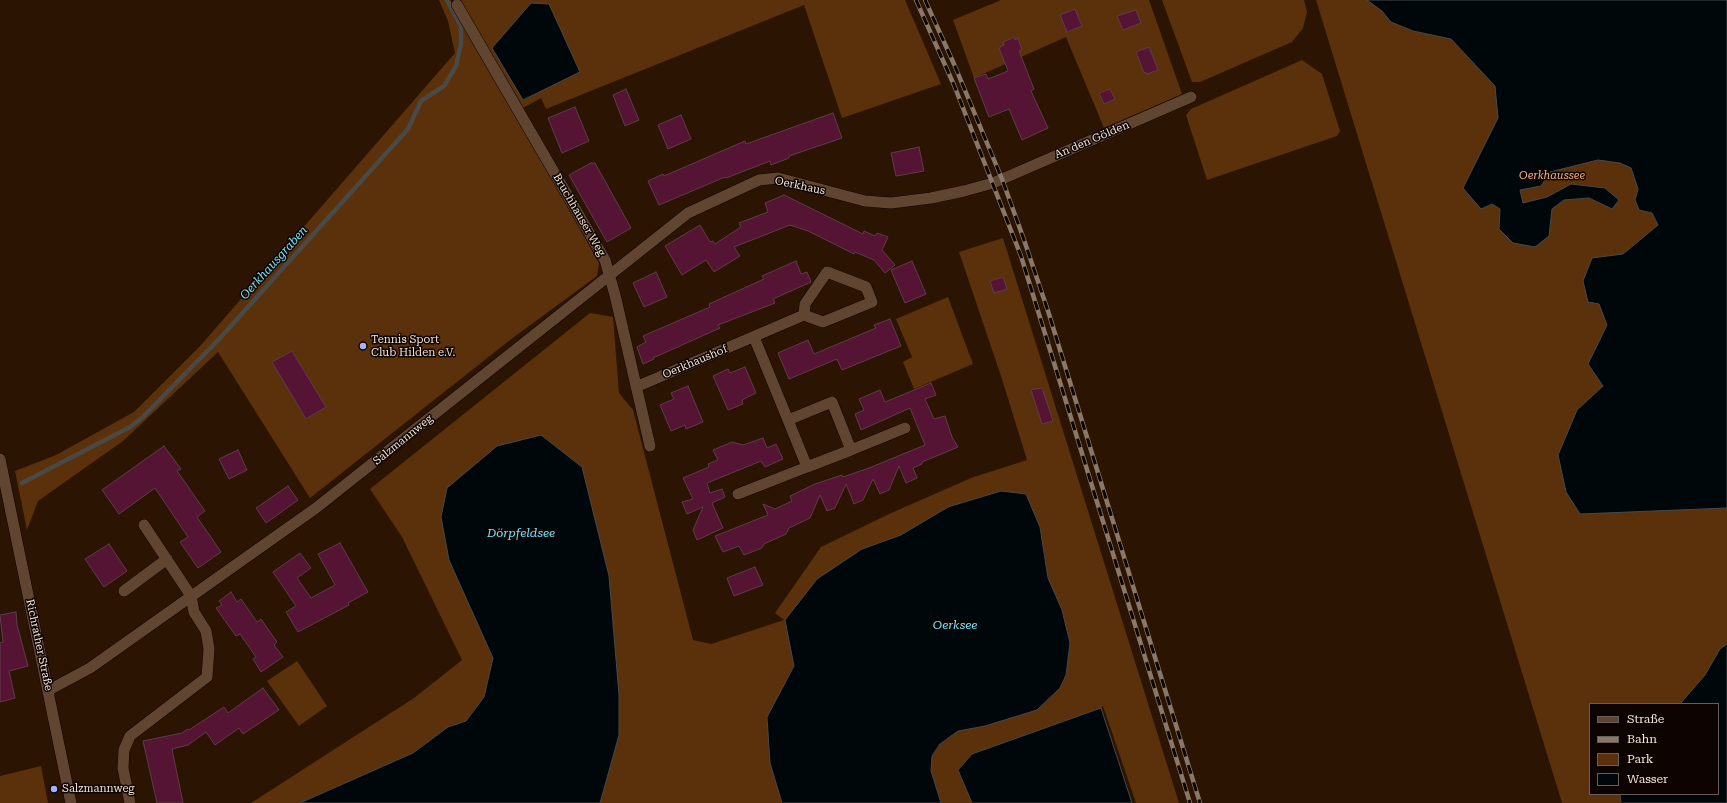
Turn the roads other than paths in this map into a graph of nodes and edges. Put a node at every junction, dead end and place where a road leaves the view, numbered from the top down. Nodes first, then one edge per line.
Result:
1 (457, 5) dead end
2 (1191, 97) dead end
3 (993, 183) joint
4 (609, 275) junction
5 (804, 315) junction
6 (754, 337) junction
7 (636, 387) junction
8 (788, 420) junction
9 (905, 428) dead end
10 (650, 446) dead end
11 (851, 450) junction
12 (0, 459) edge
13 (807, 467) junction
14 (738, 494) dead end
15 (144, 525) dead end
16 (167, 559) junction
17 (124, 591) dead end
18 (191, 596) junction
19 (49, 690) junction
20 (71, 803) edge
21 (130, 803) edge

1 - 4 street, Bruchhauser Weg
2 - 3 street, An den Gölden
3 - 4 street, Oerkhaus
4 - 7 street, Bruchhauser Weg
4 - 18 street, Salzmannweg
5 - 5 street
5 - 6 street, Oerkhaushof
6 - 7 street, Oerkhaushof
6 - 8 street
7 - 10 street, Bruchhauser Weg
8 - 11 street
8 - 13 street
9 - 11 street
11 - 13 street
12 - 19 street, Richrather Straße
13 - 14 street
15 - 16 street
16 - 17 street
16 - 18 street
18 - 19 street, Salzmannweg
18 - 21 street
19 - 20 street, Richrather Straße

